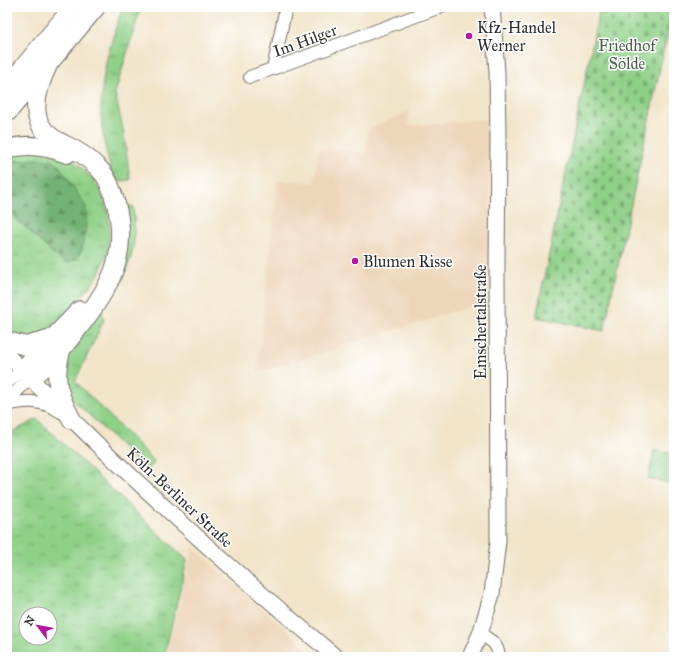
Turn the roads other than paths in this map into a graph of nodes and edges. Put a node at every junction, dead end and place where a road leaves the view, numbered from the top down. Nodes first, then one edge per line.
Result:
1 (73, 7) edge
2 (96, 7) edge
3 (286, 7) edge
4 (440, 7) edge
5 (492, 7) edge
6 (48, 65) junction
7 (273, 69) junction
8 (250, 77) dead end
9 (7, 87) edge
10 (7, 113) edge
11 (7, 149) edge
12 (7, 341) edge
13 (57, 345) junction
14 (7, 355) edge
15 (26, 374) junction
16 (7, 383) edge
17 (7, 401) edge
18 (7, 405) edge
19 (72, 420) junction
20 (480, 634) junction
21 (469, 656) edge
22 (336, 657) edge
23 (499, 657) edge

1 - 9 highway
2 - 6 highway
3 - 7 street
4 - 7 street, Im Hilger
5 - 20 main road, Emschertalstraße
6 - 10 highway
6 - 13 highway
7 - 8 street, Im Hilger
11 - 13 highway
12 - 13 highway
13 - 15 highway
13 - 19 highway
14 - 15 main road, Köln-Berliner Straße
15 - 16 street
15 - 17 street
15 - 19 main road, Köln-Berliner Straße
18 - 19 street
19 - 22 main road, Köln-Berliner Straße
20 - 21 main road, Emschertalstraße
20 - 23 street

